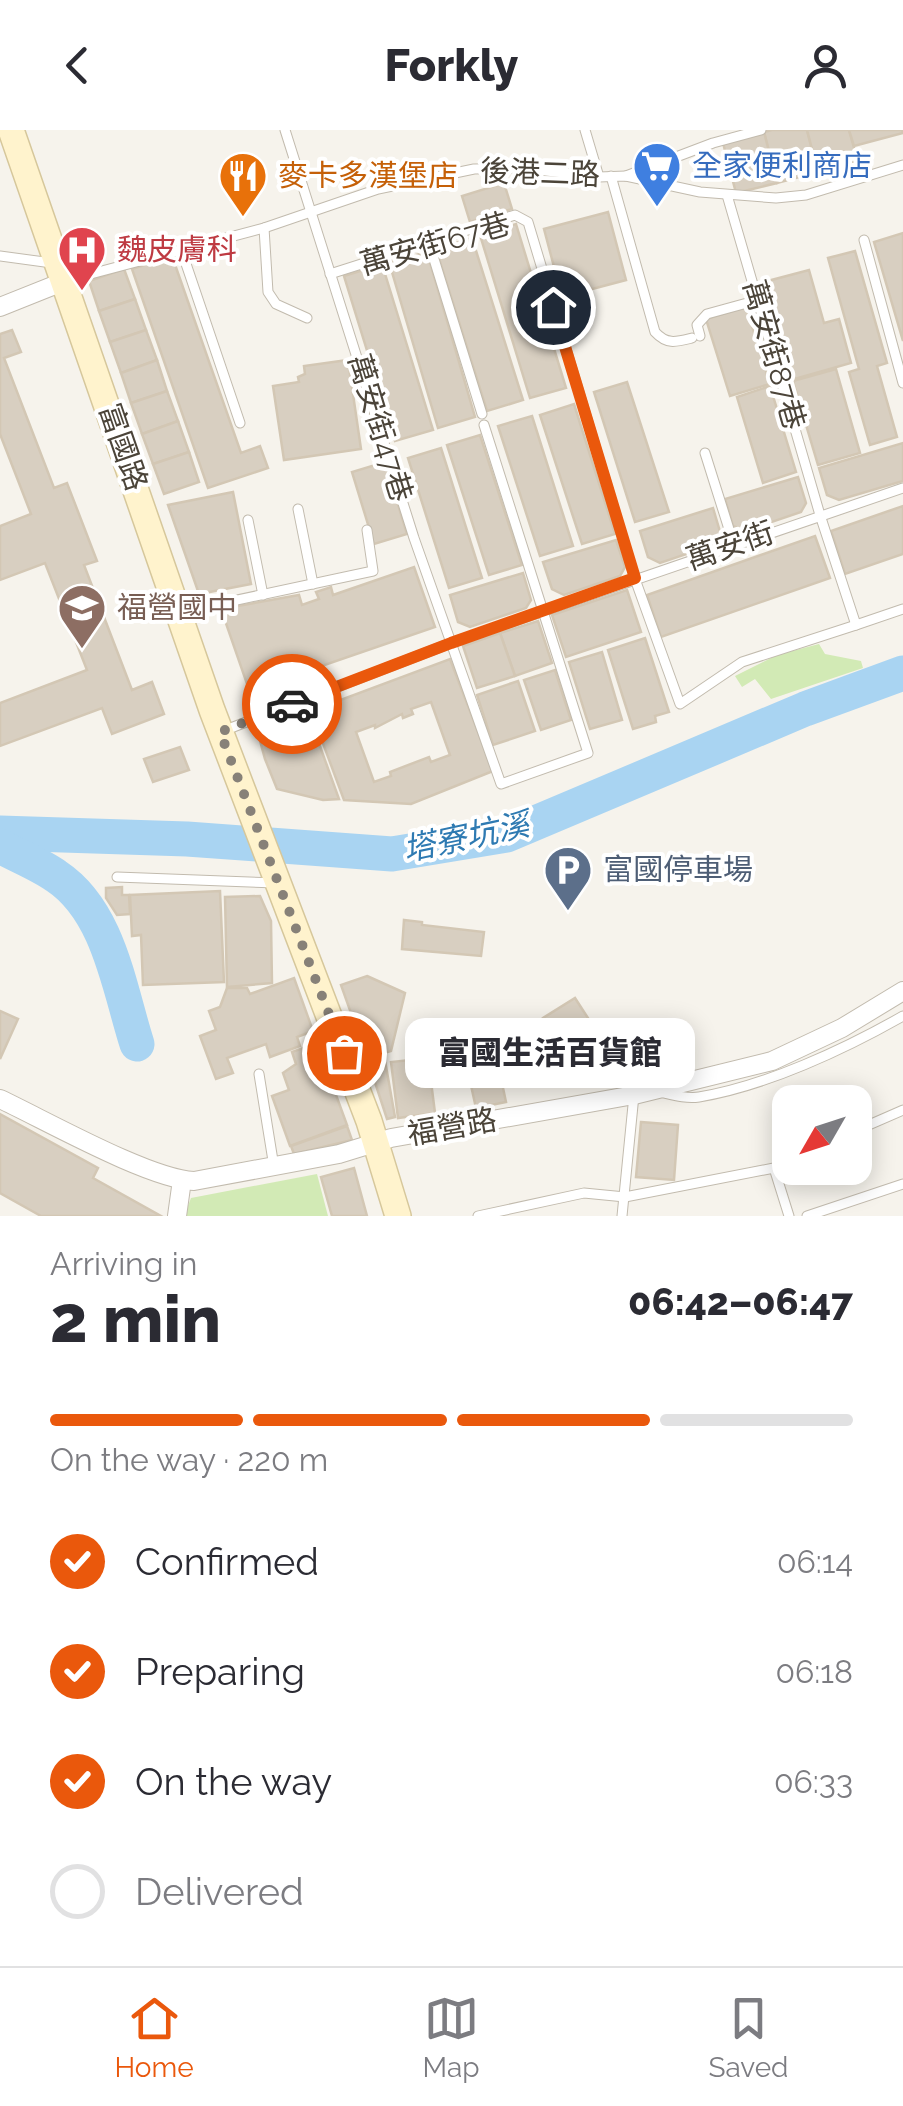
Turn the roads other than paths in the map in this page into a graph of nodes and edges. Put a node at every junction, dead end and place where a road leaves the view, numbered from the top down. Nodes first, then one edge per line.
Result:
1 (285, 130) edge
2 (584, 130) edge
3 (710, 130) edge
4 (760, 130) edge
5 (10, 132) edge
6 (713, 143) junction
7 (903, 164) edge
8 (611, 176) junction
9 (626, 176) junction
10 (599, 177) junction
11 (727, 195) junction
12 (312, 213) junction
13 (264, 228) junction
14 (864, 240) dead end
15 (429, 243) junction
16 (182, 252) junction
17 (0, 256) edge
18 (61, 273) junction
19 (330, 274) junction
20 (758, 300) junction
21 (0, 307) edge
22 (307, 318) dead end
23 (903, 383) edge
24 (240, 423) dead end
25 (705, 453) dead end
26 (903, 488) edge
27 (298, 509) dead end
28 (820, 515) junction
29 (248, 520) dead end
30 (367, 530) dead end
31 (734, 544) junction
32 (635, 578) junction
33 (314, 584) junction
34 (263, 595) junction
35 (903, 609) edge
36 (181, 612) junction
37 (542, 612) junction
38 (856, 625) junction
39 (451, 643) junction
40 (220, 732) junction
41 (117, 876) dead end
42 (278, 880) junction
43 (903, 991) edge
44 (903, 1016) edge
45 (258, 1074) dead end
46 (643, 1093) junction
47 (0, 1099) edge
48 (903, 1110) edge
49 (872, 1124) edge
50 (374, 1144) junction
51 (274, 1167) junction
52 (772, 1168) edge
53 (182, 1180) junction
54 (903, 1184) edge
55 (780, 1185) edge
56 (624, 1197) junction
57 (177, 1216) edge
58 (398, 1216) edge
59 (478, 1216) edge
60 (622, 1216) edge
61 (790, 1216) edge
62 (807, 1216) edge

1 - 12 lane, 萬安街47巷
2 - 10 lane
3 - 6 lane
4 - 6 lane
5 - 18 street, 富國路
6 - 9 lane
7 - 11 lane, 後港二路
8 - 9 lane, 後港二路
8 - 10 lane, 後港二路
8 - 20 lane
9 - 11 lane, 後港二路
10 - 12 lane, 後港二路
11 - 20 lane, 萬安街87巷
12 - 13 lane, 後港二路
12 - 19 lane, 萬安街47巷
13 - 16 lane, 後港二路
13 - 22 lane
14 - 23 lane
15 - 19 lane, 萬安街67巷
15 - 32 lane, 萬安街67巷
15 - 37 lane
16 - 18 lane, 後港二路
16 - 24 lane
17 - 18 lane
18 - 21 street
18 - 36 street, 富國路
19 - 39 lane, 萬安街47巷
20 - 28 lane, 萬安街87巷
25 - 31 lane
26 - 28 lane, 萬安街
27 - 33 lane
28 - 31 lane, 萬安街
28 - 38 lane, 萬安街87巷
29 - 34 lane
30 - 33 lane
31 - 32 lane, 萬安街
32 - 37 lane, 萬安街
32 - 38 lane
33 - 34 lane
34 - 36 lane
35 - 38 lane
36 - 40 street, 富國路
37 - 39 lane, 萬安街
37 - 39 lane, 萬安街47巷
39 - 40 lane, 萬安街
40 - 42 street, 富國路
41 - 42 lane
42 - 50 street
43 - 46 street, 福營路
44 - 46 lane
45 - 51 lane
46 - 50 street, 福營路
46 - 56 lane
47 - 53 street, 福營路
48 - 49 lane
50 - 51 street, 福營路
50 - 58 street
51 - 53 street, 福營路
52 - 56 lane
53 - 57 street
54 - 62 lane
55 - 61 lane
56 - 59 lane
56 - 60 lane

